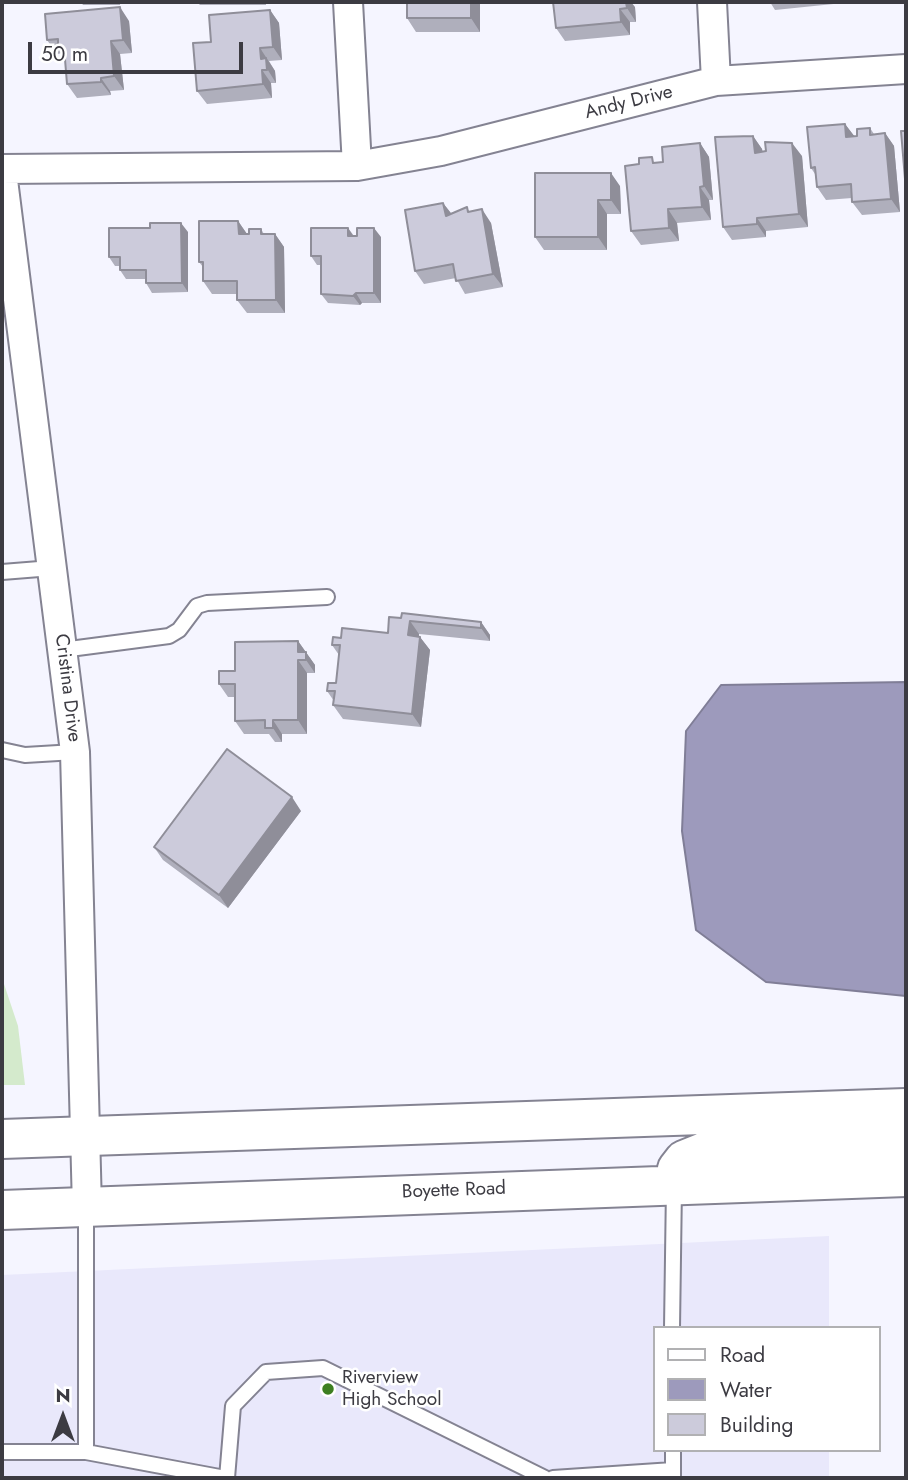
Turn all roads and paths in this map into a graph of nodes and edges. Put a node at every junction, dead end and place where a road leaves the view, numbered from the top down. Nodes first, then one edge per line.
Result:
1 (348, 2) edge
2 (712, 2) edge
3 (906, 69) edge
4 (716, 81) junction
5 (357, 166) junction
6 (2, 170) edge
7 (52, 568) junction
8 (2, 572) edge
9 (327, 597) dead end
10 (62, 650) junction
11 (2, 750) edge
12 (75, 752) junction
13 (906, 1108) edge
14 (86, 1135) junction
15 (2, 1139) edge
16 (906, 1144) edge
17 (906, 1177) edge
18 (674, 1184) junction
19 (86, 1208) junction
20 (2, 1210) edge
21 (672, 1326) edge
22 (2, 1452) edge
23 (86, 1452) junction
24 (673, 1452) edge
25 (673, 1474) edge
26 (226, 1478) edge
27 (545, 1478) edge
28 (553, 1478) edge

1 - 5 street
2 - 4 street
3 - 4 street, Andy Drive
4 - 5 street, Andy Drive
5 - 6 street, Andy Drive
6 - 7 street, Cristina Drive
7 - 8 lane
7 - 10 street, Cristina Drive
9 - 10 lane
10 - 12 street, Cristina Drive
11 - 12 lane
12 - 14 street, Cristina Drive
13 - 14 main road
14 - 15 main road
14 - 19 street, Cristina Drive
16 - 18 main road
17 - 18 main road, Boyette Road
18 - 19 main road, Boyette Road
18 - 21 lane
19 - 20 main road, Boyette Road
19 - 23 lane
22 - 23 lane
23 - 26 lane
24 - 25 lane
25 - 28 lane
26 - 27 lane

